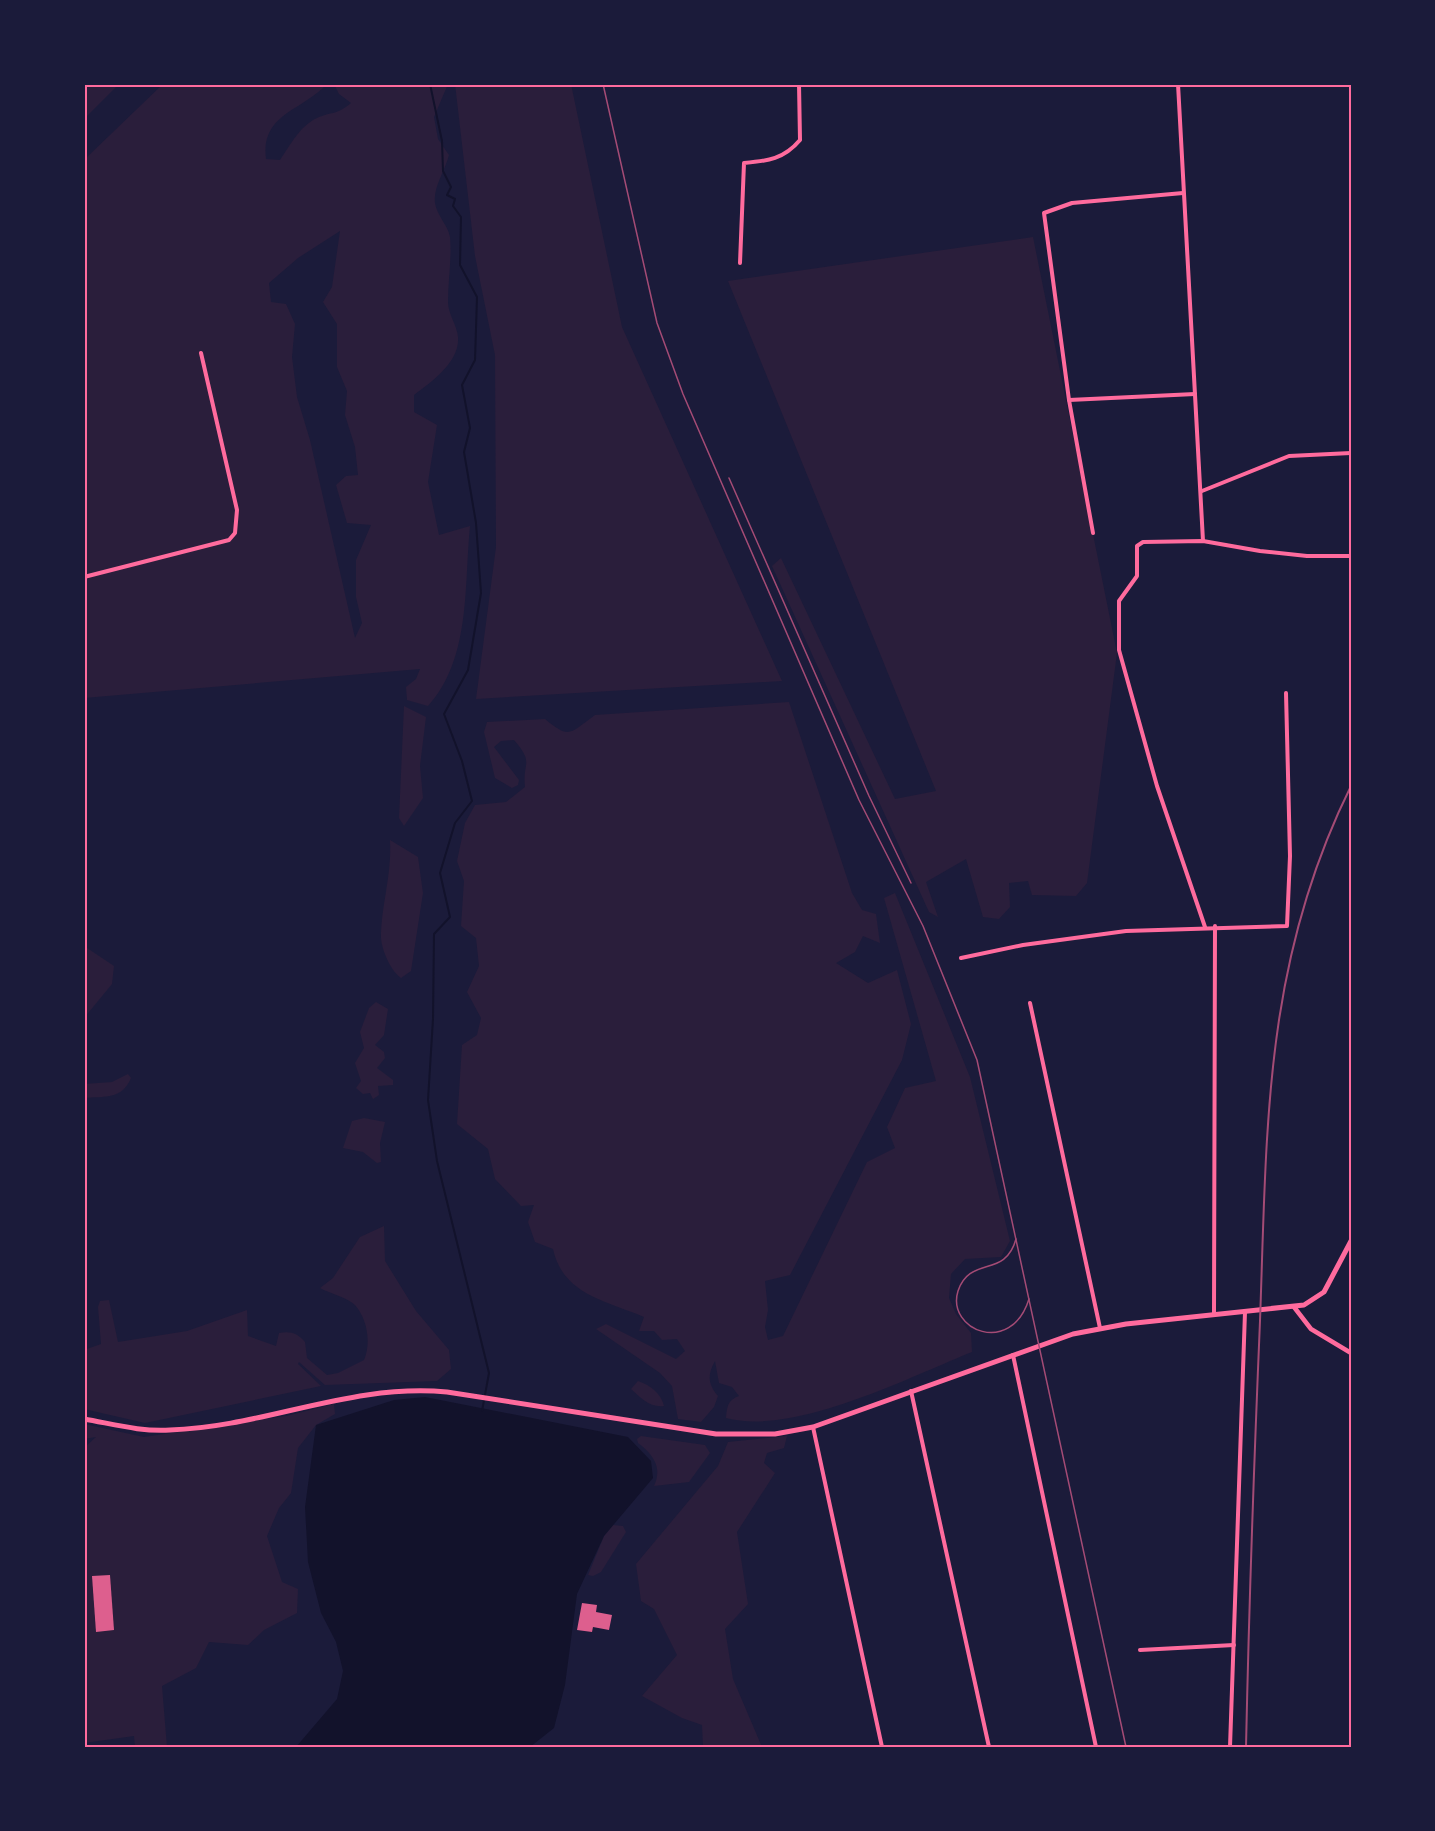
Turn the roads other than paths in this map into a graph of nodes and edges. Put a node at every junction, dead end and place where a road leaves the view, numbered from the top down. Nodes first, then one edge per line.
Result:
1 (799, 84) edge
2 (1178, 84) edge
3 (1183, 193) junction
4 (740, 263) dead end
5 (201, 353) dead end
6 (1195, 394) junction
7 (1070, 400) junction
8 (1351, 453) edge
9 (1202, 491) junction
10 (1094, 533) dead end
11 (1203, 541) junction
12 (1351, 556) edge
13 (84, 577) edge
14 (1286, 693) dead end
15 (1215, 926) junction
16 (1205, 927) junction
17 (961, 958) dead end
18 (1030, 1003) dead end
19 (1351, 1241) edge
20 (1294, 1307) junction
21 (1245, 1312) junction
22 (1214, 1315) junction
23 (1100, 1328) junction
24 (1351, 1353) edge
25 (1013, 1354) junction
26 (911, 1391) junction
27 (84, 1419) edge
28 (813, 1427) junction
29 (1234, 1645) junction
30 (1140, 1650) dead end
31 (882, 1747) edge
32 (988, 1747) edge
33 (1096, 1747) edge
34 (1230, 1747) edge

1 - 4 street
2 - 3 street
3 - 6 street
3 - 7 street
5 - 13 street
6 - 7 street
6 - 9 street
7 - 10 street
8 - 9 street
9 - 11 street
11 - 12 street
11 - 16 street
14 - 15 street
15 - 16 street
15 - 22 street
16 - 17 street
18 - 23 street
19 - 20 main road
20 - 21 main road
20 - 24 street
21 - 22 main road
21 - 29 street
22 - 23 main road
23 - 25 main road
25 - 26 main road
25 - 33 street
26 - 28 main road
26 - 32 street
27 - 28 main road
28 - 31 street
29 - 30 street
29 - 34 street

